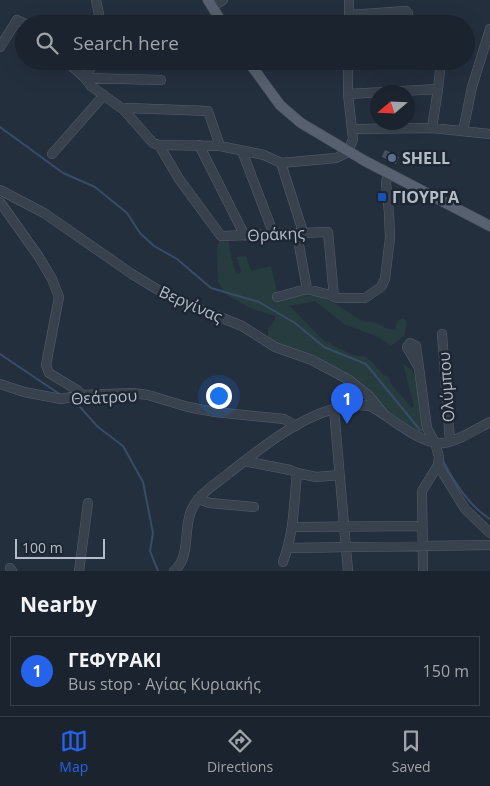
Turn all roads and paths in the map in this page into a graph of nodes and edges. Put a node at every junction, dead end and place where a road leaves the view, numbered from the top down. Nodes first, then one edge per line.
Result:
1 (96, 0) edge
2 (224, 0) edge
3 (349, 0) edge
4 (210, 3) edge
5 (99, 15) edge
6 (217, 15) edge
7 (349, 15) edge
8 (381, 15) edge
9 (408, 15) edge
10 (490, 29) edge
11 (15, 30) edge
12 (0, 48) edge
13 (76, 70) edge
14 (89, 70) edge
15 (254, 70) edge
16 (348, 70) edge
17 (440, 70) edge
18 (85, 78) junction
19 (161, 80) dead end
20 (438, 89) junction
21 (348, 94) junction
22 (104, 95) junction
23 (124, 110) junction
24 (432, 128) junction
25 (352, 129) junction
26 (463, 131) junction
27 (490, 134) edge
28 (159, 145) junction
29 (199, 146) junction
30 (220, 146) junction
31 (242, 151) junction
32 (348, 152) junction
33 (52, 154) dead end
34 (282, 163) junction
35 (388, 173) junction
36 (0, 190) edge
37 (0, 202) edge
38 (490, 226) edge
39 (300, 233) junction
40 (274, 235) junction
41 (245, 236) junction
42 (307, 290) junction
43 (334, 296) junction
44 (277, 297) dead end
45 (442, 334) dead end
46 (419, 368) dead end
47 (0, 384) edge
48 (82, 395) junction
49 (334, 409) junction
50 (383, 413) junction
51 (490, 422) edge
52 (296, 426) junction
53 (450, 441) junction
54 (436, 443) junction
55 (244, 461) junction
56 (438, 465) junction
57 (297, 473) junction
58 (340, 476) junction
59 (198, 499) junction
60 (88, 503) dead end
61 (254, 507) dead end
62 (422, 526) junction
63 (293, 527) junction
64 (344, 527) junction
65 (490, 533) edge
66 (490, 545) edge
67 (422, 546) junction
68 (288, 548) junction
69 (346, 548) junction
70 (283, 562) dead end
71 (177, 570) edge
72 (79, 571) edge
73 (348, 571) edge
74 (423, 571) edge

1 - 5 street
2 - 4 street
3 - 7 street
4 - 6 main road
8 - 9 street
10 - 26 street
11 - 12 street
13 - 18 street
14 - 18 street
15 - 32 main road
16 - 21 street
17 - 20 street
18 - 19 street
18 - 22 street
20 - 21 street
20 - 24 street
21 - 25 street
22 - 23 street
22 - 33 street
23 - 28 street
23 - 30 street
24 - 25 street
24 - 26 street
25 - 32 street
26 - 27 street
28 - 29 street
28 - 41 street, Θράκης
29 - 30 street
29 - 41 street
30 - 31 street
31 - 34 street
31 - 40 street
32 - 34 street
32 - 35 main road
34 - 39 street
35 - 38 main road
35 - 43 street
36 - 50 street, Βεργίνας
37 - 48 street
39 - 40 street, Θράκης
39 - 42 street
39 - 43 street, Θράκης
40 - 41 street, Θράκης
42 - 43 street
42 - 44 street
45 - 53 street, Ολύμπου
46 - 54 street
47 - 48 street, Θεάτρου
48 - 52 street, Θεάτρου
49 - 50 street
49 - 52 street
49 - 58 street
50 - 54 street
51 - 53 street
52 - 55 street
53 - 54 street
54 - 56 street
55 - 57 street
55 - 59 street
56 - 62 street
56 - 65 street
57 - 58 street
57 - 63 street
58 - 64 street
59 - 61 street
59 - 71 street
60 - 72 street
62 - 64 street
62 - 67 street
63 - 64 street
63 - 68 street
64 - 69 street
66 - 67 street
67 - 69 street
67 - 74 street
68 - 69 street
68 - 70 street
69 - 73 street

